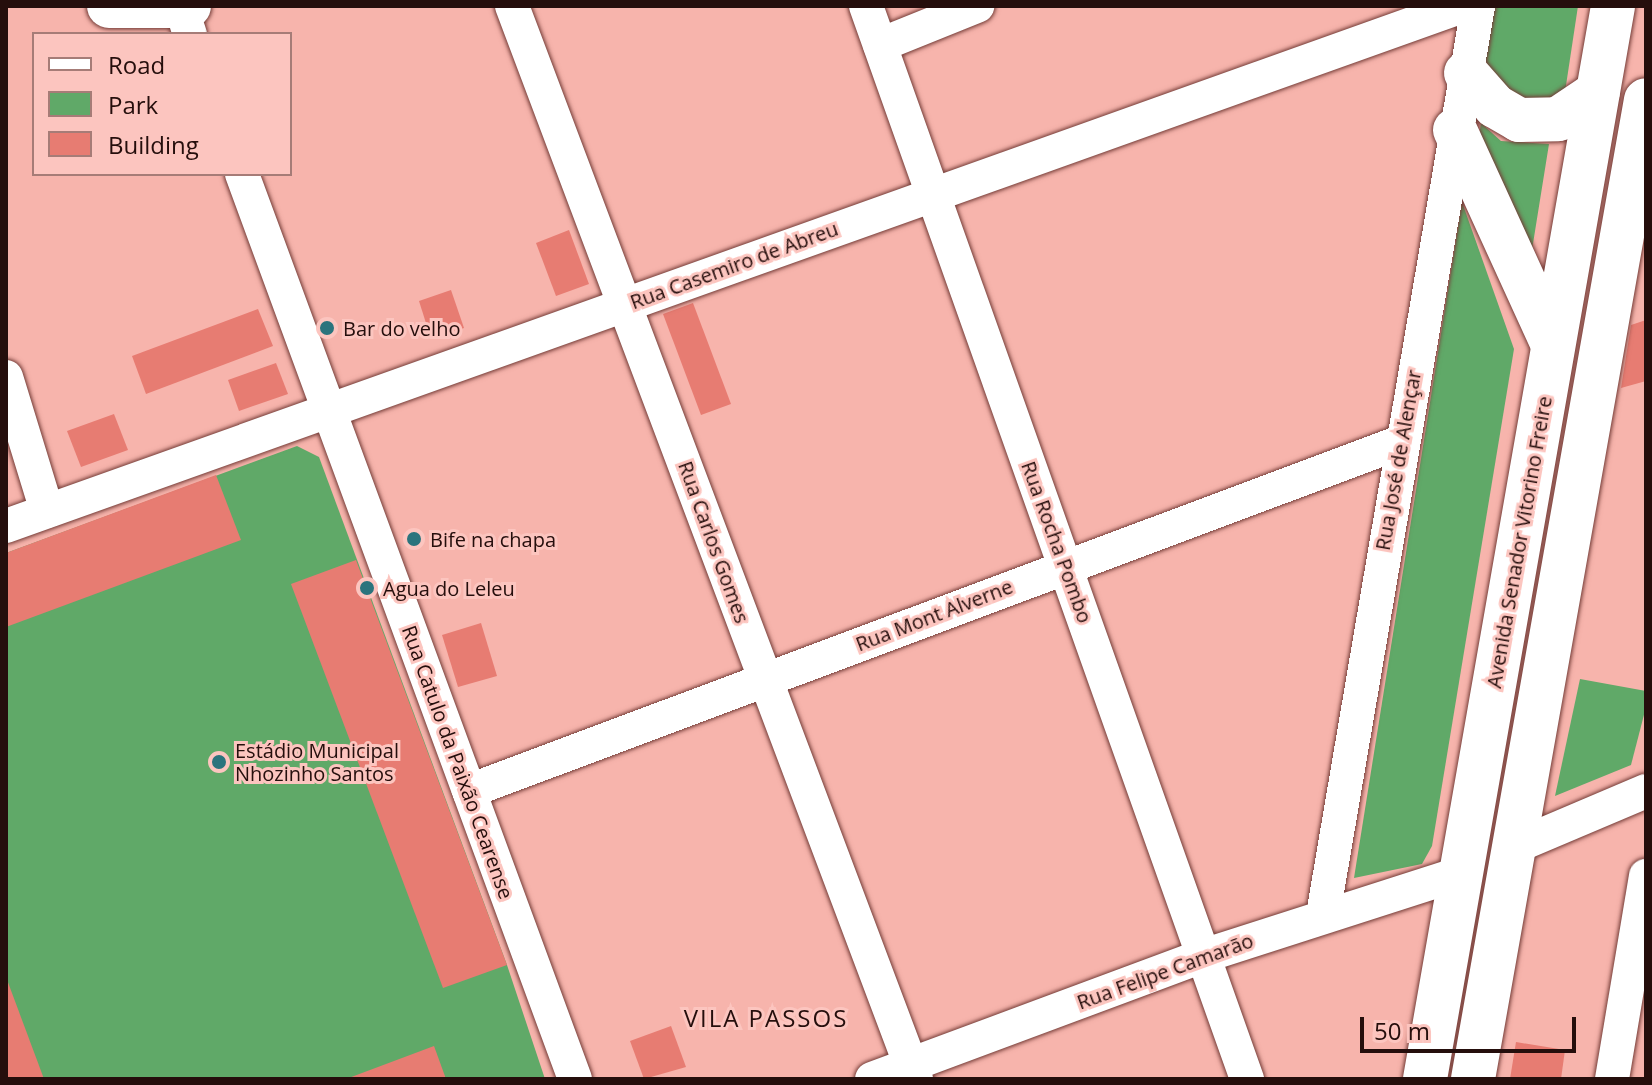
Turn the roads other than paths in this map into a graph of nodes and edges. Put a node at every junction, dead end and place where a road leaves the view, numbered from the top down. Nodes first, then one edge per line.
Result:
1 (109, 6) edge
2 (512, 6) edge
3 (866, 6) edge
4 (977, 6) edge
5 (1462, 6) edge
6 (1478, 6) edge
7 (1613, 6) edge
8 (187, 16) edge
9 (880, 45) junction
10 (1466, 73) junction
11 (1598, 92) junction
12 (1646, 100) edge
13 (1455, 130) junction
14 (243, 176) edge
15 (934, 193) junction
16 (627, 303) junction
17 (1553, 345) junction
18 (6, 377) edge
19 (329, 411) junction
20 (1401, 442) junction
21 (47, 511) junction
22 (6, 526) edge
23 (1065, 566) junction
24 (764, 679) junction
25 (469, 791) junction
26 (1646, 791) edge
27 (1514, 847) junction
28 (1461, 873) junction
29 (1646, 876) edge
30 (1323, 915) junction
31 (1206, 955) junction
32 (914, 1072) edge
33 (575, 1079) edge
34 (872, 1079) edge
35 (1247, 1079) edge
36 (1425, 1079) edge
37 (1473, 1079) edge
38 (1612, 1079) edge

1 - 8 main road
2 - 16 street, Rua Carlos Gomes
3 - 9 street, Rua Rocha Pombo
4 - 9 street
5 - 15 street, Rua Casemiro de Abreu
6 - 10 street, Rua José de Alençar
7 - 11 main road, Avenida Senador Vitorino Freire
9 - 15 street, Rua Rocha Pombo
10 - 11 main road
10 - 13 street, Rua José de Alençar
11 - 17 main road, Avenida Senador Vitorino Freire
12 - 27 main road
13 - 17 main road
13 - 20 street, Rua José de Alençar
14 - 19 street, Rua Catulo da Paixão Cearense
15 - 16 street, Rua Casemiro de Abreu
15 - 23 street, Rua Rocha Pombo
16 - 19 street, Rua Casemiro de Abreu
16 - 24 street, Rua Carlos Gomes
17 - 28 main road, Avenida Senador Vitorino Freire
18 - 21 street
19 - 21 street, Rua Casemiro de Abreu
19 - 25 street, Rua Catulo da Paixão Cearense
20 - 23 street, Rua Mont Alverne
20 - 30 street, Rua José de Alençar
21 - 22 street, Rua Casemiro de Abreu
23 - 24 street, Rua Mont Alverne
23 - 31 street, Rua Rocha Pombo
24 - 25 street, Rua Mont Alverne
24 - 32 street, Rua Carlos Gomes
25 - 33 street, Rua Catulo da Paixão Cearense
26 - 27 street
27 - 37 main road
28 - 30 street, Rua Felipe Camarão
28 - 36 main road, Avenida Senador Vitorino Freire
29 - 38 street
30 - 31 street, Rua Felipe Camarão
31 - 32 street, Rua Felipe Camarão
31 - 35 street, Rua Rocha Pombo
32 - 34 street, Rua Felipe Camarão

